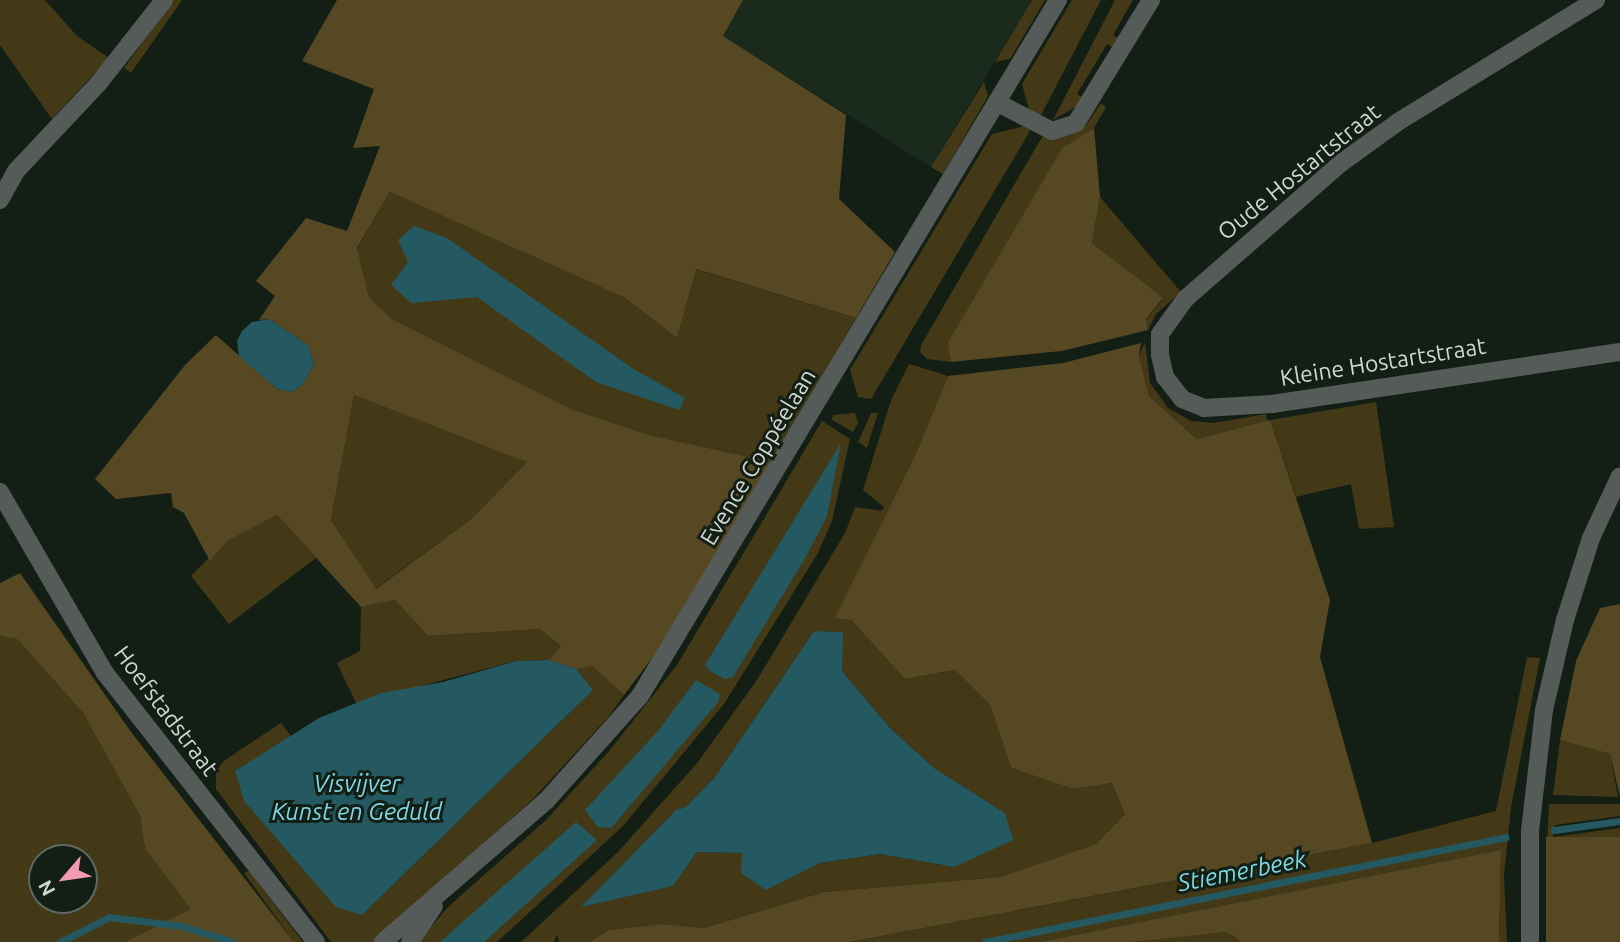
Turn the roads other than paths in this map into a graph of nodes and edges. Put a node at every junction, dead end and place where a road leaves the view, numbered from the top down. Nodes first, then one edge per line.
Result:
1 (164, 0) edge
2 (1058, 0) edge
3 (1152, 0) edge
4 (1596, 0) edge
5 (999, 103) junction
6 (0, 200) edge
7 (1620, 352) edge
8 (1165, 377) joint
9 (1620, 476) edge
10 (0, 492) edge
11 (442, 895) junction
12 (316, 942) edge
13 (383, 942) edge
14 (410, 942) edge
15 (1530, 942) edge

1 - 6 street
2 - 5 street, Evence Coppéelaan
3 - 5 street
4 - 8 street, Oude Hostartstraat
5 - 11 street, Evence Coppéelaan
7 - 8 street, Kleine Hostartstraat
9 - 15 street
10 - 12 street, Hoefstadstraat
11 - 13 street, Evence Coppéelaan
11 - 14 street, Evence Coppéelaan

